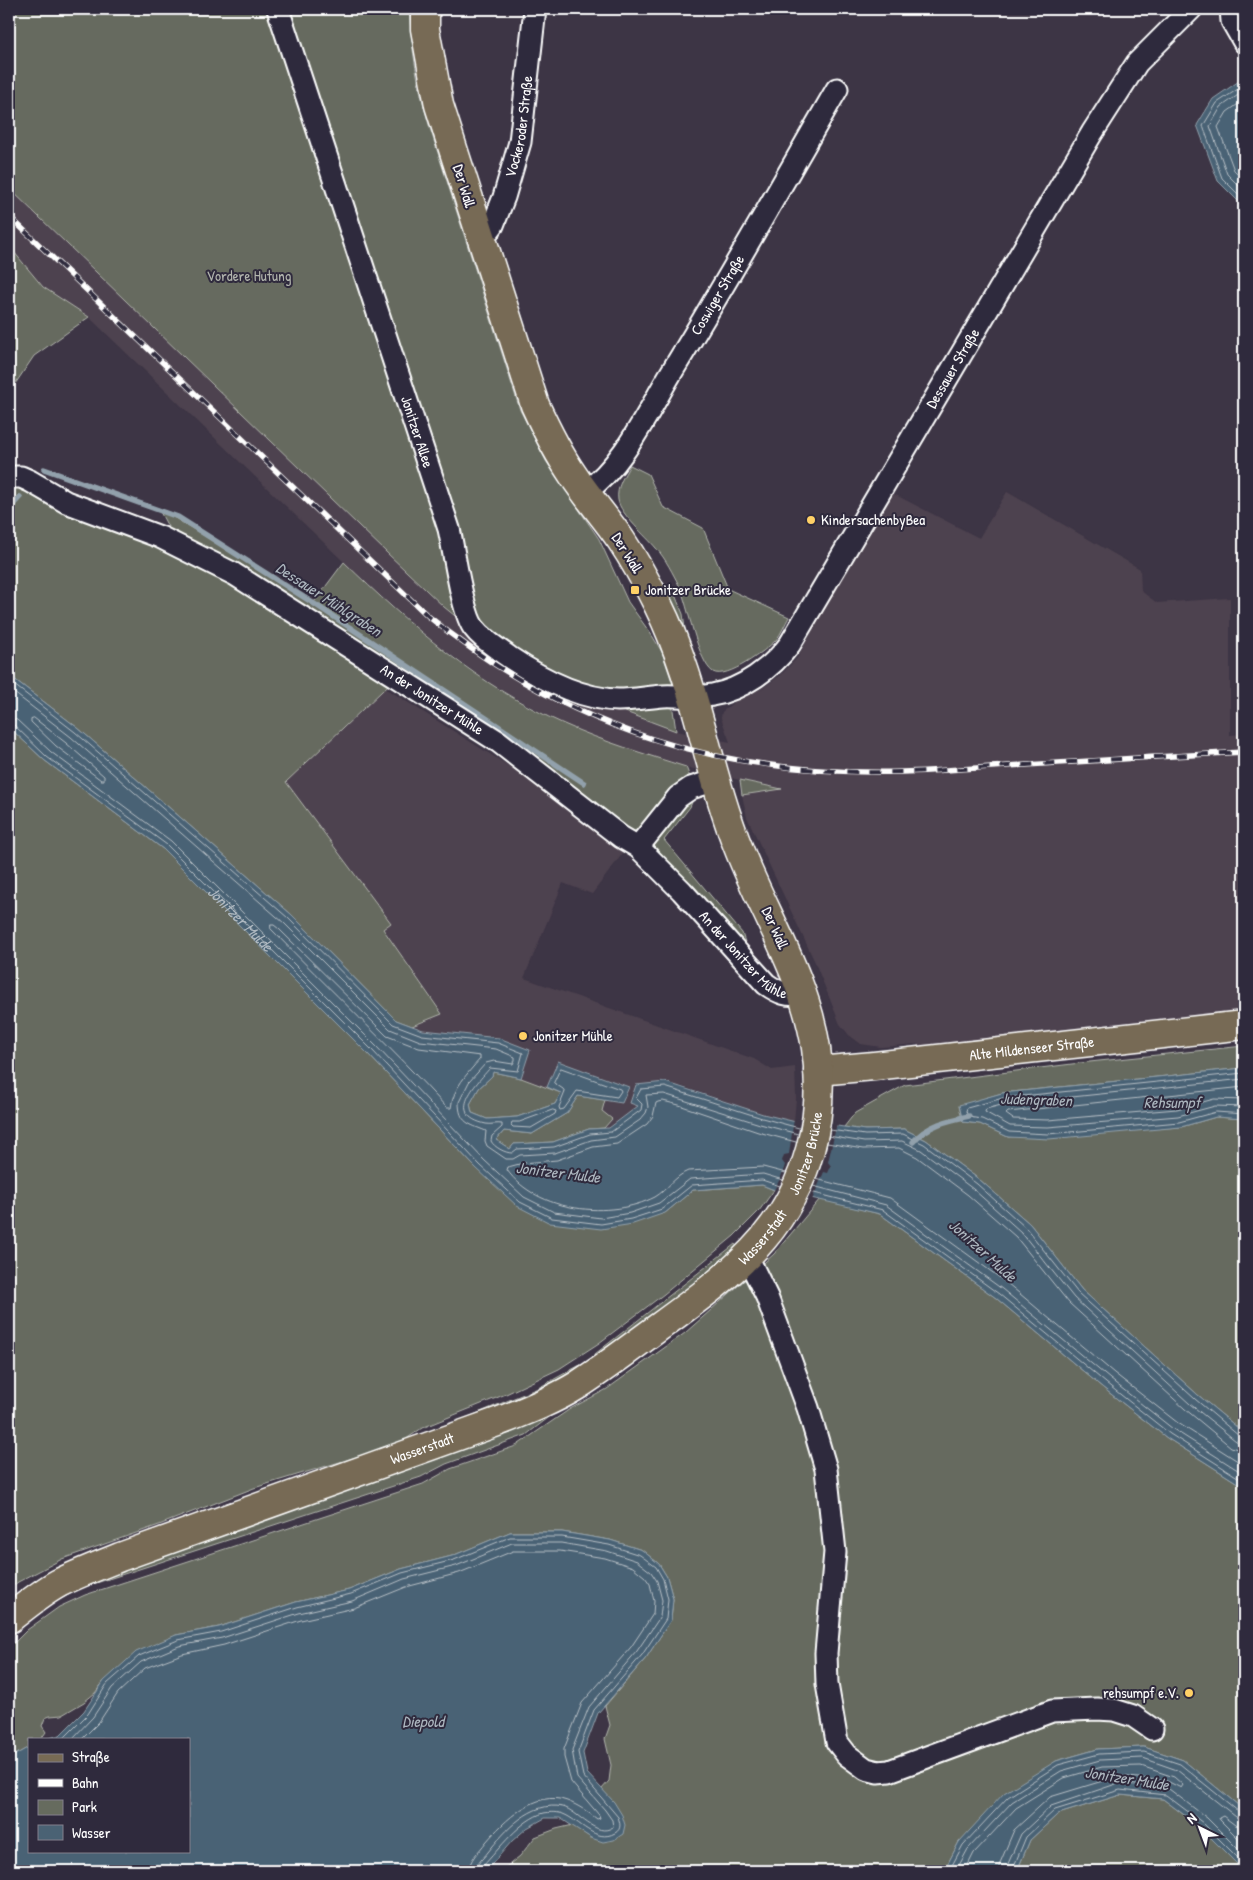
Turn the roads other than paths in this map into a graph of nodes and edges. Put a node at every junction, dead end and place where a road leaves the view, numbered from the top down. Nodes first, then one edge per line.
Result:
1 (278, 9) edge
2 (425, 9) edge
3 (535, 9) edge
4 (1191, 9) edge
5 (1231, 9) edge
6 (1244, 42) edge
7 (837, 89) dead end
8 (479, 235) junction
9 (9, 477) edge
10 (585, 492) junction
11 (694, 697) junction
12 (716, 780) junction
13 (638, 847) junction
14 (803, 993) junction
15 (1244, 1025) edge
16 (818, 1070) junction
17 (818, 1103) joint
18 (789, 1202) joint
19 (747, 1256) junction
20 (9, 1620) edge
21 (1152, 1729) dead end

1 - 11 street, Jonitzer Allee
2 - 8 main road, Der Wall
3 - 8 street, Vockeroder Straße
4 - 11 street, Dessauer Straße
5 - 6 street
7 - 10 street, Coswiger Straße
8 - 10 main road, Der Wall
9 - 13 street, An der Jonitzer Mühle
10 - 11 main road, Der Wall
11 - 12 main road, Der Wall
12 - 13 street
12 - 14 main road, Der Wall
13 - 14 street, An der Jonitzer Mühle
14 - 16 main road, Der Wall
15 - 16 main road, Alte Mildenseer Straße
16 - 17 main road, Der Wall
17 - 18 main road, Jonitzer Brücke
18 - 19 main road, Wasserstadt
19 - 20 main road, Wasserstadt
19 - 21 street

